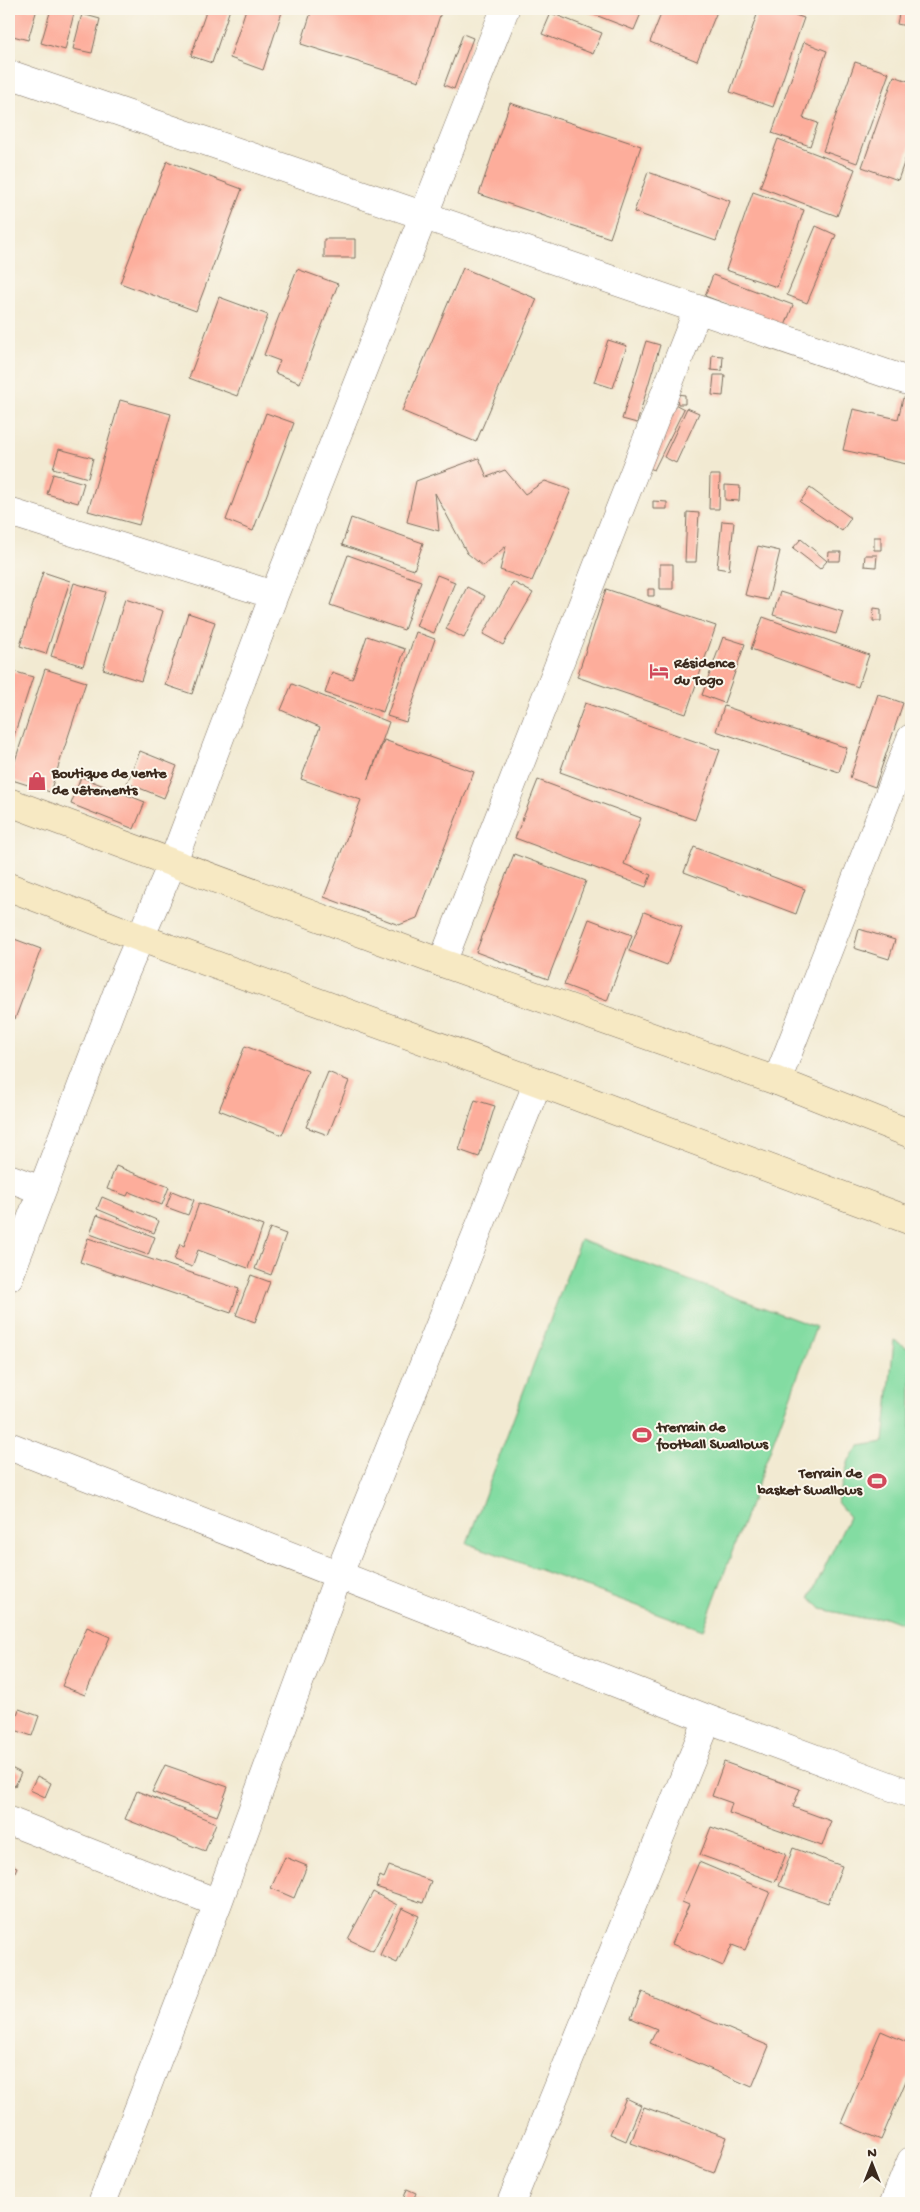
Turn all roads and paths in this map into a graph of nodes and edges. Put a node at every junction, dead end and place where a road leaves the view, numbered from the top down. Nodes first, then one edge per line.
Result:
1 (504, 9) edge
2 (9, 74) edge
3 (424, 216) junction
4 (698, 309) junction
5 (911, 382) edge
6 (9, 512) edge
7 (274, 595) junction
8 (911, 738) edge
9 (9, 802) edge
10 (172, 864) junction
11 (9, 887) edge
12 (141, 938) junction
13 (442, 963) junction
14 (777, 1081) junction
15 (538, 1082) junction
16 (911, 1134) edge
17 (9, 1178) edge
18 (41, 1190) junction
19 (911, 1221) edge
20 (9, 1277) edge
21 (9, 1446) edge
22 (339, 1574) junction
23 (708, 1719) junction
24 (911, 1794) edge
25 (9, 1821) edge
26 (218, 1904) junction
27 (911, 2161) edge
28 (102, 2203) edge
29 (511, 2203) edge
30 (894, 2203) edge

1 - 3 street
2 - 3 street
3 - 4 street
3 - 7 street
4 - 5 street
4 - 13 street
6 - 7 street
7 - 10 street
8 - 14 street
9 - 10 main road
10 - 12 street
10 - 13 main road
11 - 12 main road
12 - 15 main road
12 - 18 street
13 - 14 main road
14 - 16 main road
15 - 19 main road
15 - 22 street
17 - 18 street
18 - 20 street
21 - 22 street
22 - 23 street
22 - 26 street
23 - 24 street
23 - 29 street
25 - 26 street
26 - 28 street
27 - 30 street

